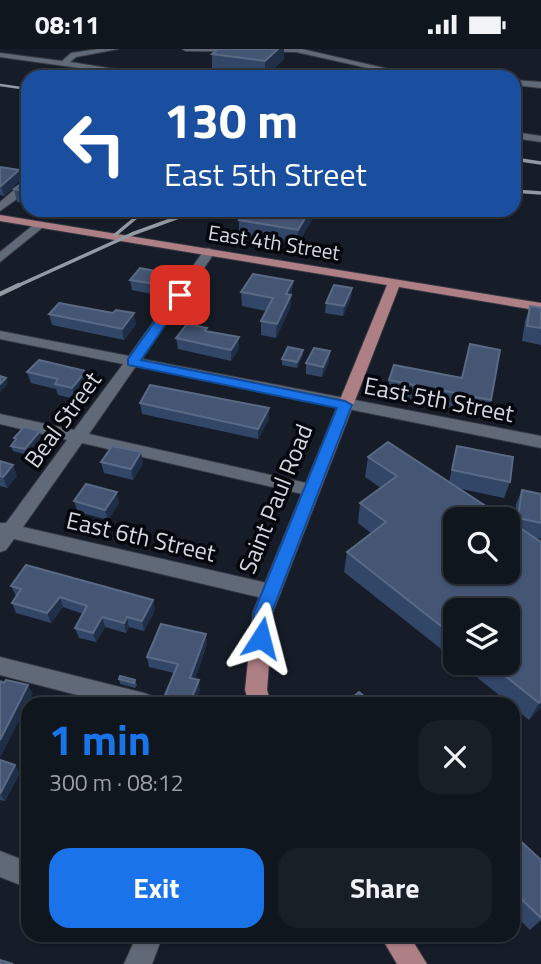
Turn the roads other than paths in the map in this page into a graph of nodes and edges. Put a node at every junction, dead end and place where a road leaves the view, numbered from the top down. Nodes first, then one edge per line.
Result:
1 (16, 49) edge
2 (114, 49) edge
3 (186, 49) edge
4 (0, 55) edge
5 (65, 61) junction
6 (120, 70) edge
7 (388, 70) edge
8 (521, 83) edge
9 (541, 85) edge
10 (521, 136) edge
11 (541, 139) edge
12 (21, 191) edge
13 (0, 208) edge
14 (0, 218) edge
15 (41, 224) junction
16 (209, 252) junction
17 (0, 258) edge
18 (394, 283) junction
19 (541, 307) edge
20 (0, 335) edge
21 (132, 362) junction
22 (345, 405) junction
23 (0, 419) edge
24 (78, 437) junction
25 (541, 442) edge
26 (311, 490) junction
27 (3, 535) edge
28 (271, 592) junction
29 (0, 666) edge
30 (121, 697) edge
31 (258, 697) edge
32 (0, 864) edge
33 (21, 872) edge
34 (147, 942) edge
35 (398, 942) edge
36 (138, 964) edge
37 (413, 964) edge

1 - 5 street
2 - 5 street
3 - 7 street
4 - 5 street
5 - 6 street
8 - 9 street
10 - 11 street
12 - 13 street
14 - 15 main road, East 4th Street
15 - 16 main road, East 4th Street
15 - 17 street
16 - 18 main road, East 4th Street
16 - 21 street, Beal Street
18 - 19 main road, East 4th Street
18 - 22 main road, Saint Paul Road
20 - 21 street, East 5th Street
21 - 22 street, East 5th Street
21 - 24 street, Beal Street
22 - 25 street, East 5th Street
22 - 26 main road, Saint Paul Road
23 - 24 street
24 - 26 street
24 - 27 street, Beal Street
26 - 28 main road, Saint Paul Road
27 - 28 street, East 6th Street
28 - 31 main road, Saint Paul Road
29 - 30 street
32 - 33 street
34 - 36 street
35 - 37 main road

